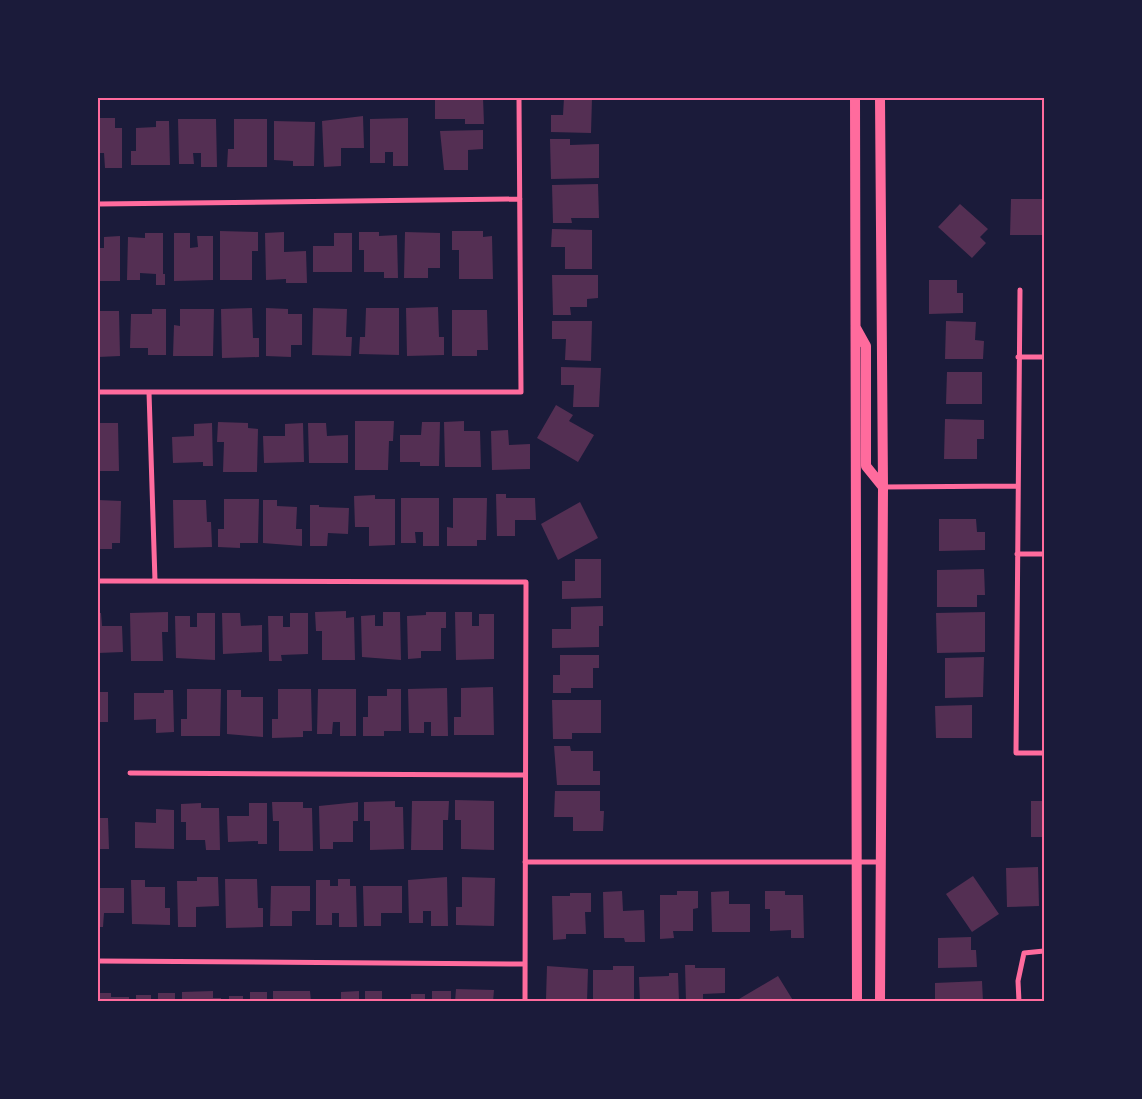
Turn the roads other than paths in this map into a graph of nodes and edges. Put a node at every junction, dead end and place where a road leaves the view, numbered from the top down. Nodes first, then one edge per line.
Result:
1 (519, 98) edge
2 (855, 98) edge
3 (880, 98) edge
4 (520, 198) junction
5 (98, 204) edge
6 (1020, 290) dead end
7 (856, 327) junction
8 (1018, 357) junction
9 (1044, 357) edge
10 (98, 392) edge
11 (149, 392) junction
12 (1017, 486) junction
13 (882, 487) junction
14 (1017, 554) junction
15 (1044, 554) edge
16 (98, 581) edge
17 (155, 581) junction
18 (1044, 753) edge
19 (130, 773) dead end
20 (525, 775) junction
21 (525, 862) junction
22 (857, 862) junction
23 (882, 862) junction
24 (1044, 952) edge
25 (98, 961) edge
26 (525, 964) junction
27 (525, 1002) edge
28 (857, 1002) edge
29 (880, 1002) edge
30 (1019, 1002) edge

1 - 4 street
2 - 7 main road
3 - 13 main road
4 - 5 street
4 - 11 street
6 - 8 street
7 - 13 main road
7 - 22 main road
8 - 9 street
8 - 12 street
10 - 11 street
11 - 17 street
12 - 13 street
12 - 14 street
13 - 23 main road
14 - 15 street
14 - 18 street
16 - 17 street
17 - 20 street
19 - 20 street
20 - 21 street
21 - 22 street
21 - 26 street
22 - 23 street
22 - 28 main road
23 - 29 main road
24 - 30 street
25 - 26 street
26 - 27 street

